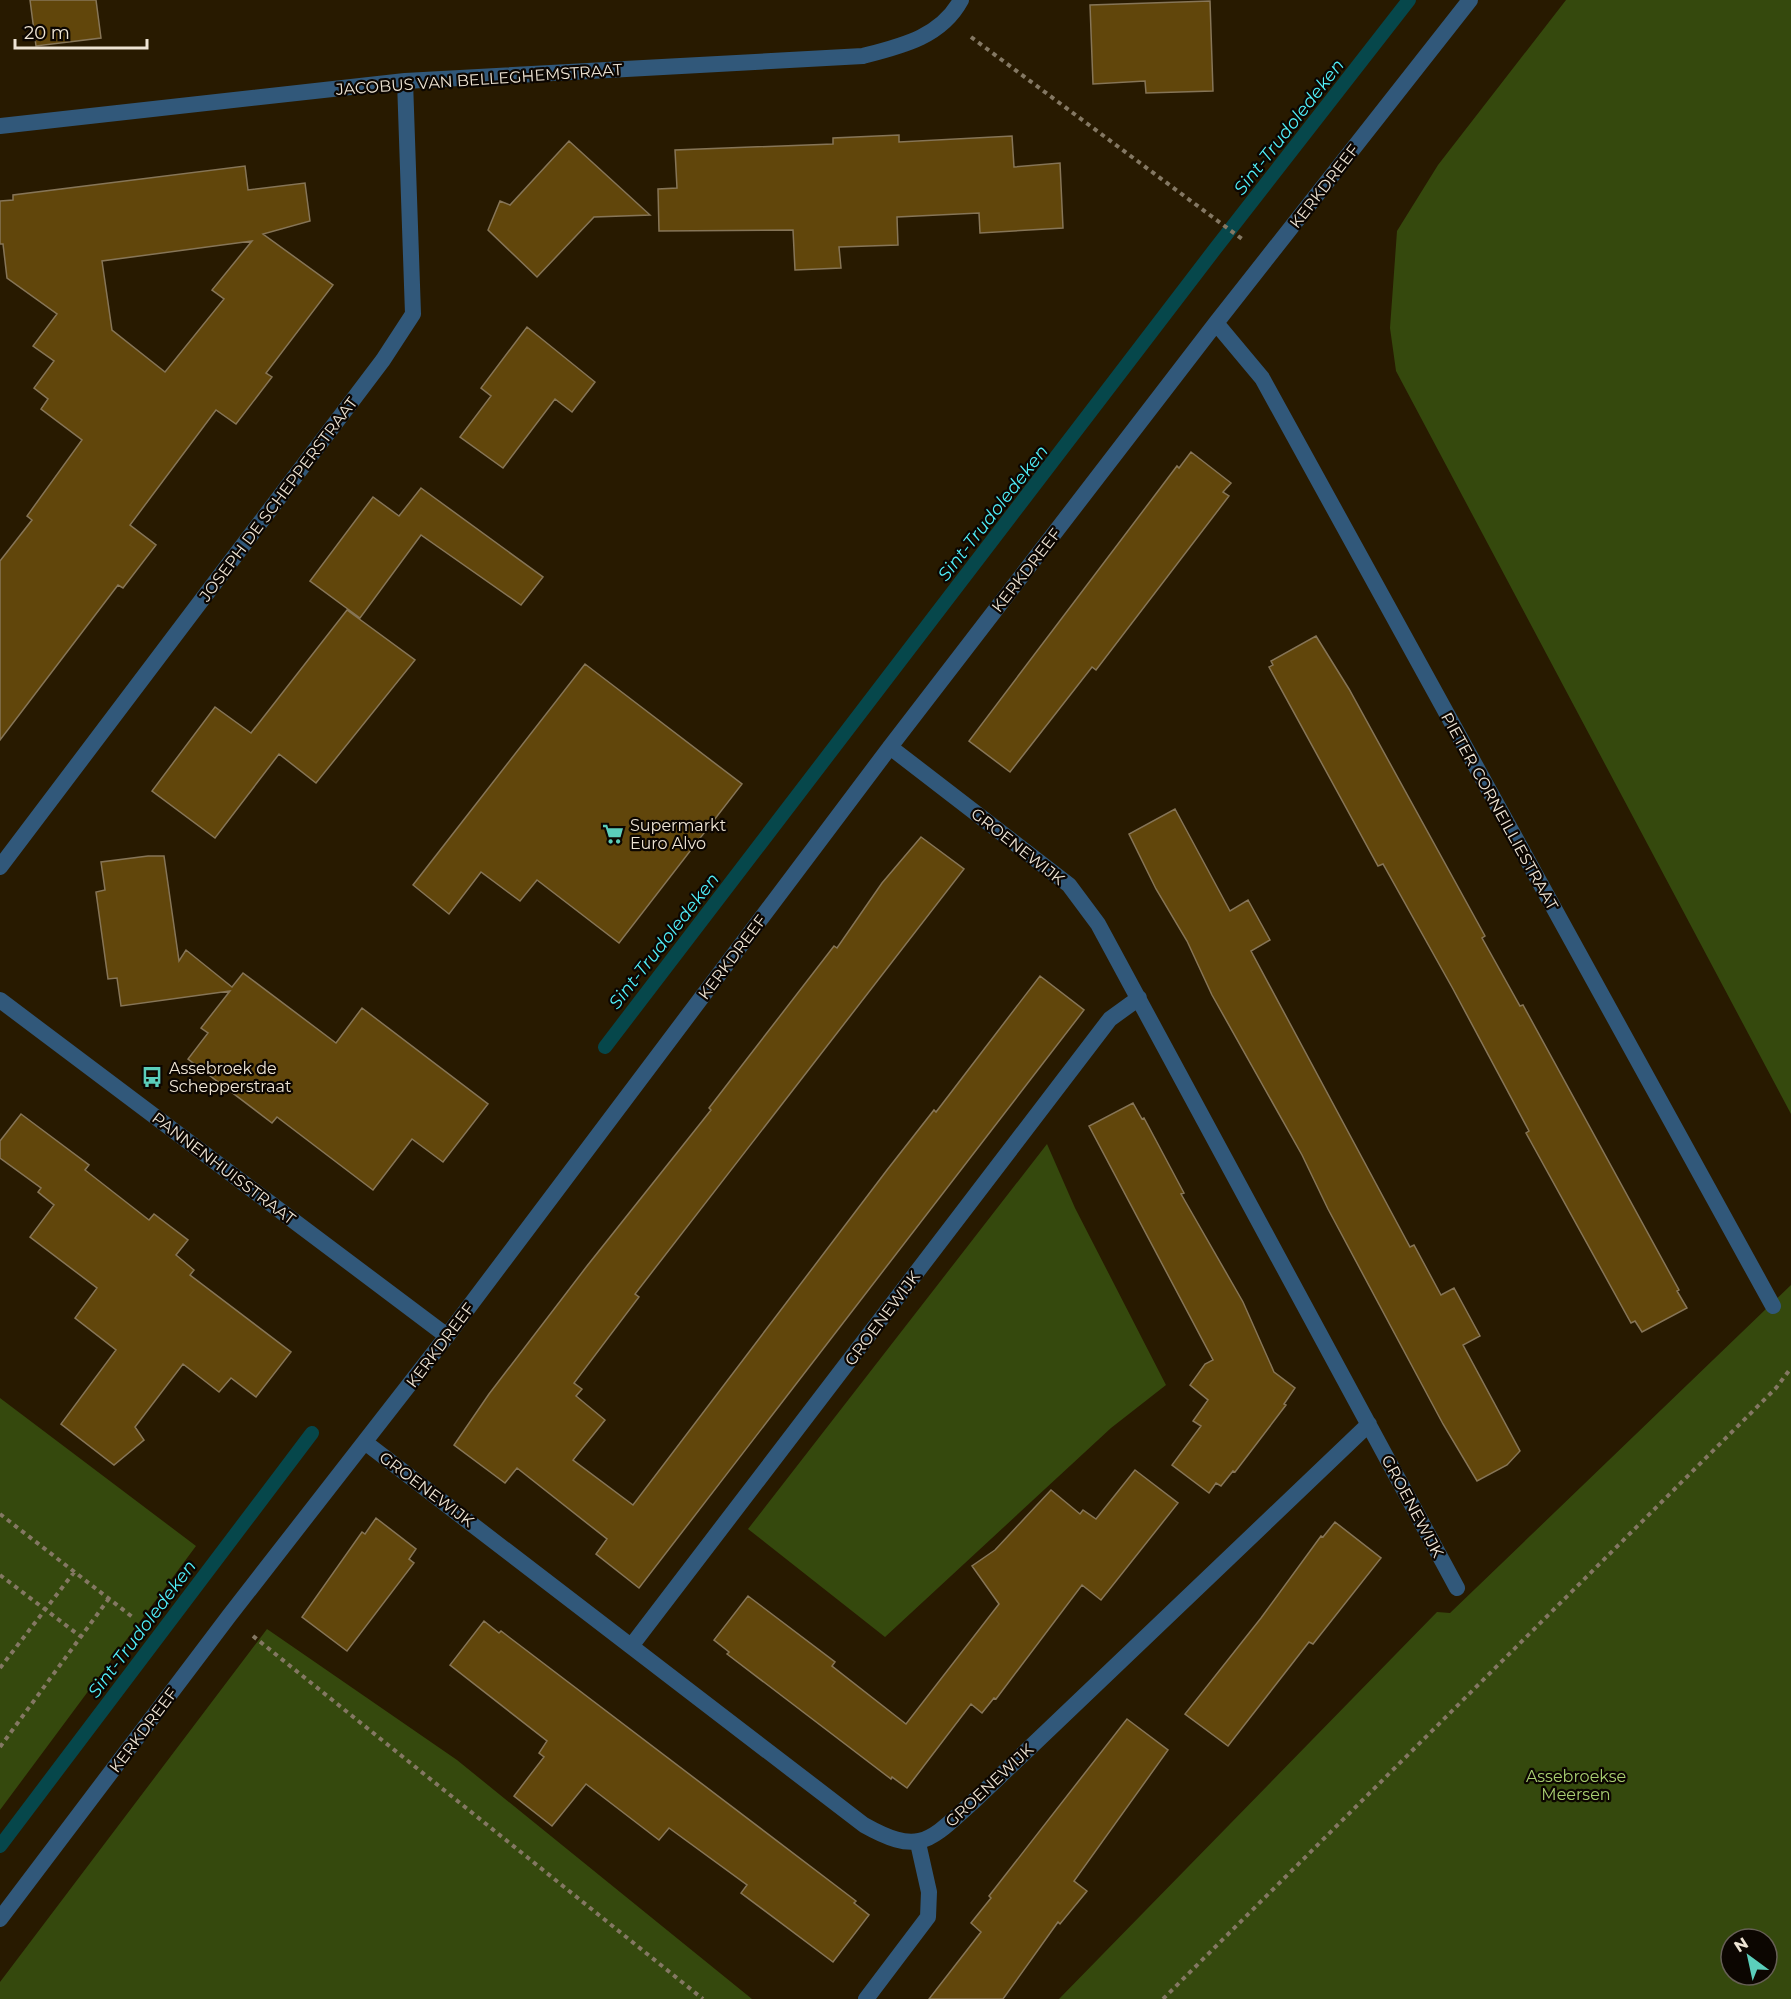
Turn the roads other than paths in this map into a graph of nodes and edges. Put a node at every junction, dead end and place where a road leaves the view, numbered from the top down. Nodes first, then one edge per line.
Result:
1 (961, 0) edge
2 (1470, 0) edge
3 (405, 81) junction
4 (0, 126) edge
5 (1216, 323) junction
6 (890, 747) junction
7 (0, 867) edge
8 (1139, 998) junction
9 (0, 1000) edge
10 (1773, 1306) dead end
11 (447, 1336) junction
12 (1369, 1424) junction
13 (366, 1443) junction
14 (1457, 1588) dead end
15 (632, 1645) junction
16 (918, 1843) junction
17 (0, 1919) edge
18 (866, 1999) edge

1 - 3 street, JACOBUS VAN BELLEGHEMSTRAAT
2 - 5 street, KERKDREEF
3 - 4 street, JACOBUS VAN BELLEGHEMSTRAAT
3 - 7 street, JOSEPH DE SCHEPPERSTRAAT
5 - 6 street, KERKDREEF
5 - 10 street, PIETER CORNEILLIESTRAAT
6 - 8 street, GROENEWIJK
6 - 11 street, KERKDREEF
8 - 12 street, GROENEWIJK
8 - 15 street, GROENEWIJK
9 - 11 street, PANNENHUISSTRAAT
11 - 13 street, KERKDREEF
12 - 14 street, GROENEWIJK
12 - 16 street, GROENEWIJK
13 - 15 street, GROENEWIJK
13 - 17 street, KERKDREEF
15 - 16 street, GROENEWIJK
16 - 18 street

